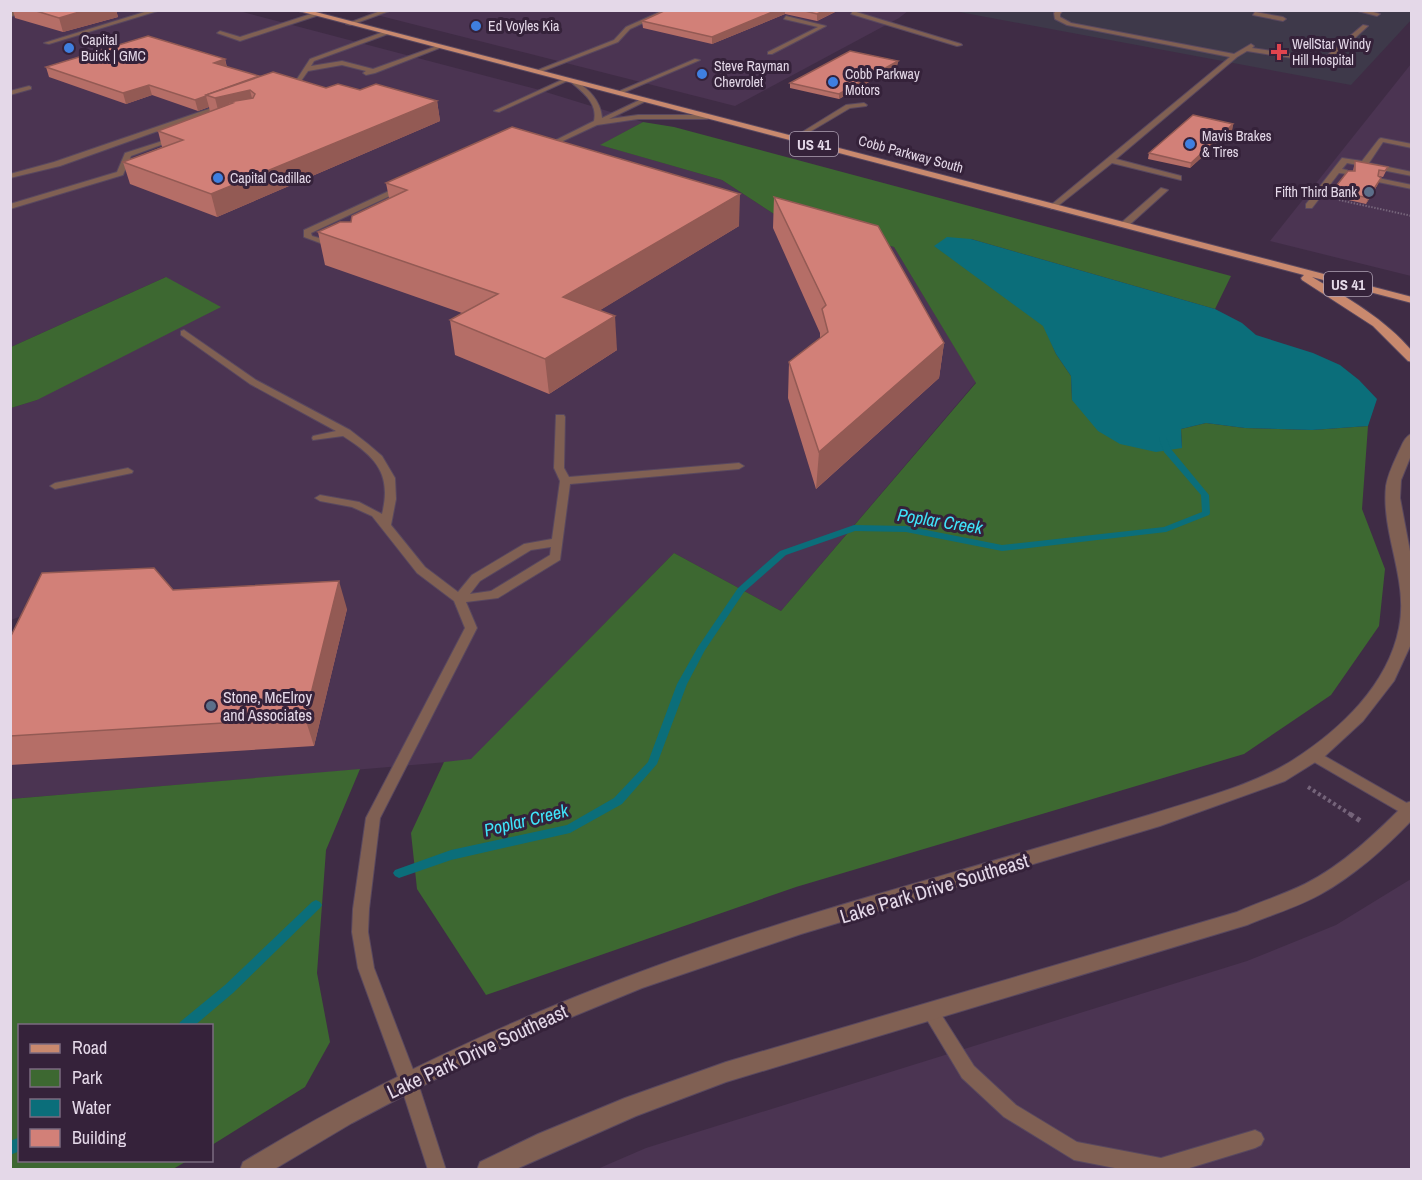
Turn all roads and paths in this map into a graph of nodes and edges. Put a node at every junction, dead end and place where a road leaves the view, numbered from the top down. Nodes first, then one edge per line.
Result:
1 (26, 10) edge
2 (159, 10) edge
3 (298, 10) edge
4 (390, 10) edge
5 (670, 10) edge
6 (1061, 10) edge
7 (1356, 10) edge
8 (315, 13) edge
9 (853, 13) dead end
10 (1255, 14) dead end
11 (1377, 14) dead end
12 (10, 15) edge
13 (786, 18) dead end
14 (1283, 19) dead end
15 (349, 24) junction
16 (1365, 26) dead end
17 (220, 33) dead end
18 (386, 33) junction
19 (935, 37) junction
20 (912, 40) dead end
21 (47, 43) dead end
22 (959, 45) dead end
23 (439, 47) junction
24 (770, 52) dead end
25 (1235, 56) junction
26 (697, 60) dead end
27 (306, 70) junction
28 (375, 70) junction
29 (536, 72) junction
30 (366, 74) dead end
31 (570, 81) junction
32 (280, 87) edge
33 (29, 88) dead end
34 (10, 93) edge
35 (618, 93) junction
36 (644, 100) junction
37 (237, 102) edge
38 (864, 105) dead end
39 (497, 111) dead end
40 (707, 117) junction
41 (597, 123) junction
42 (183, 135) edge
43 (794, 139) junction
44 (537, 145) edge
45 (1412, 146) edge
46 (1110, 160) junction
47 (1364, 164) junction
48 (1337, 170) junction
49 (1348, 173) edge
50 (1412, 174) edge
51 (10, 176) edge
52 (1178, 178) dead end
53 (1381, 180) edge
54 (413, 183) edge
55 (1412, 187) edge
56 (1164, 190) dead end
57 (1335, 199) edge
58 (1309, 206) dead end
59 (10, 207) edge
60 (1054, 207) junction
61 (1412, 216) edge
62 (1124, 225) junction
63 (341, 248) edge
64 (1285, 267) junction
65 (1412, 300) edge
66 (184, 333) dead end
67 (1412, 358) edge
68 (560, 417) dead end
69 (346, 432) junction
70 (1412, 437) edge
71 (316, 438) dead end
72 (1408, 460) edge
73 (740, 466) dead end
74 (128, 471) dead end
75 (565, 481) junction
76 (55, 486) dead end
77 (320, 498) dead end
78 (385, 526) junction
79 (558, 542) junction
80 (459, 598) junction
81 (1314, 755) junction
82 (1307, 786) dead end
83 (1411, 811) edge
84 (1365, 825) dead end
85 (931, 1013) junction
86 (408, 1080) junction
87 (1255, 1139) dead end
88 (251, 1170) edge
89 (437, 1170) edge
90 (488, 1170) edge

1 - 12 lane
2 - 21 lane
3 - 8 main road, Cobb Parkway South / US 41
4 - 15 lane
5 - 29 lane
6 - 25 lane
7 - 11 lane
8 - 15 main road, Cobb Parkway South / US 41
8 - 17 lane
9 - 19 lane
10 - 14 lane
13 - 24 lane
15 - 18 main road, Cobb Parkway South / US 41
16 - 25 lane
18 - 23 main road, Cobb Parkway South / US 41
18 - 27 lane
19 - 20 lane
19 - 22 lane
23 - 28 lane
23 - 29 main road, Cobb Parkway South / US 41
25 - 46 lane
26 - 35 lane
27 - 28 lane
27 - 32 lane
28 - 30 lane
29 - 31 main road, Cobb Parkway South / US 41
31 - 35 main road, Cobb Parkway South / US 41
31 - 39 lane
31 - 41 lane
33 - 34 lane
35 - 36 main road, Cobb Parkway South / US 41
36 - 40 main road, Cobb Parkway South / US 41
36 - 41 lane
37 - 51 lane
38 - 43 lane
40 - 41 lane
40 - 43 main road, Cobb Parkway South / US 41
41 - 44 lane
42 - 59 lane
43 - 60 main road, Cobb Parkway South / US 41
45 - 47 lane
46 - 52 lane
46 - 60 lane
47 - 48 lane
47 - 50 lane
48 - 49 lane
48 - 58 lane
53 - 55 lane
54 - 63 lane
56 - 62 lane
57 - 61 path
60 - 62 main road, Cobb Parkway South / US 41
62 - 64 main road, Cobb Parkway South / US 41
64 - 65 main road, Cobb Parkway South / US 41
64 - 67 main road
66 - 69 lane
68 - 75 lane
69 - 71 lane
69 - 78 lane
70 - 72 street, Lake Park Drive Southeast
72 - 81 street, Lake Park Drive Southeast
73 - 75 lane
74 - 76 lane
75 - 79 lane
77 - 78 lane
78 - 80 lane
79 - 80 lane
79 - 80 lane
80 - 86 lane
81 - 83 lane
81 - 86 street, Lake Park Drive Southeast
82 - 84 path
83 - 85 street
85 - 87 lane
85 - 90 street
86 - 88 street, Lake Park Drive Southeast
86 - 89 lane

